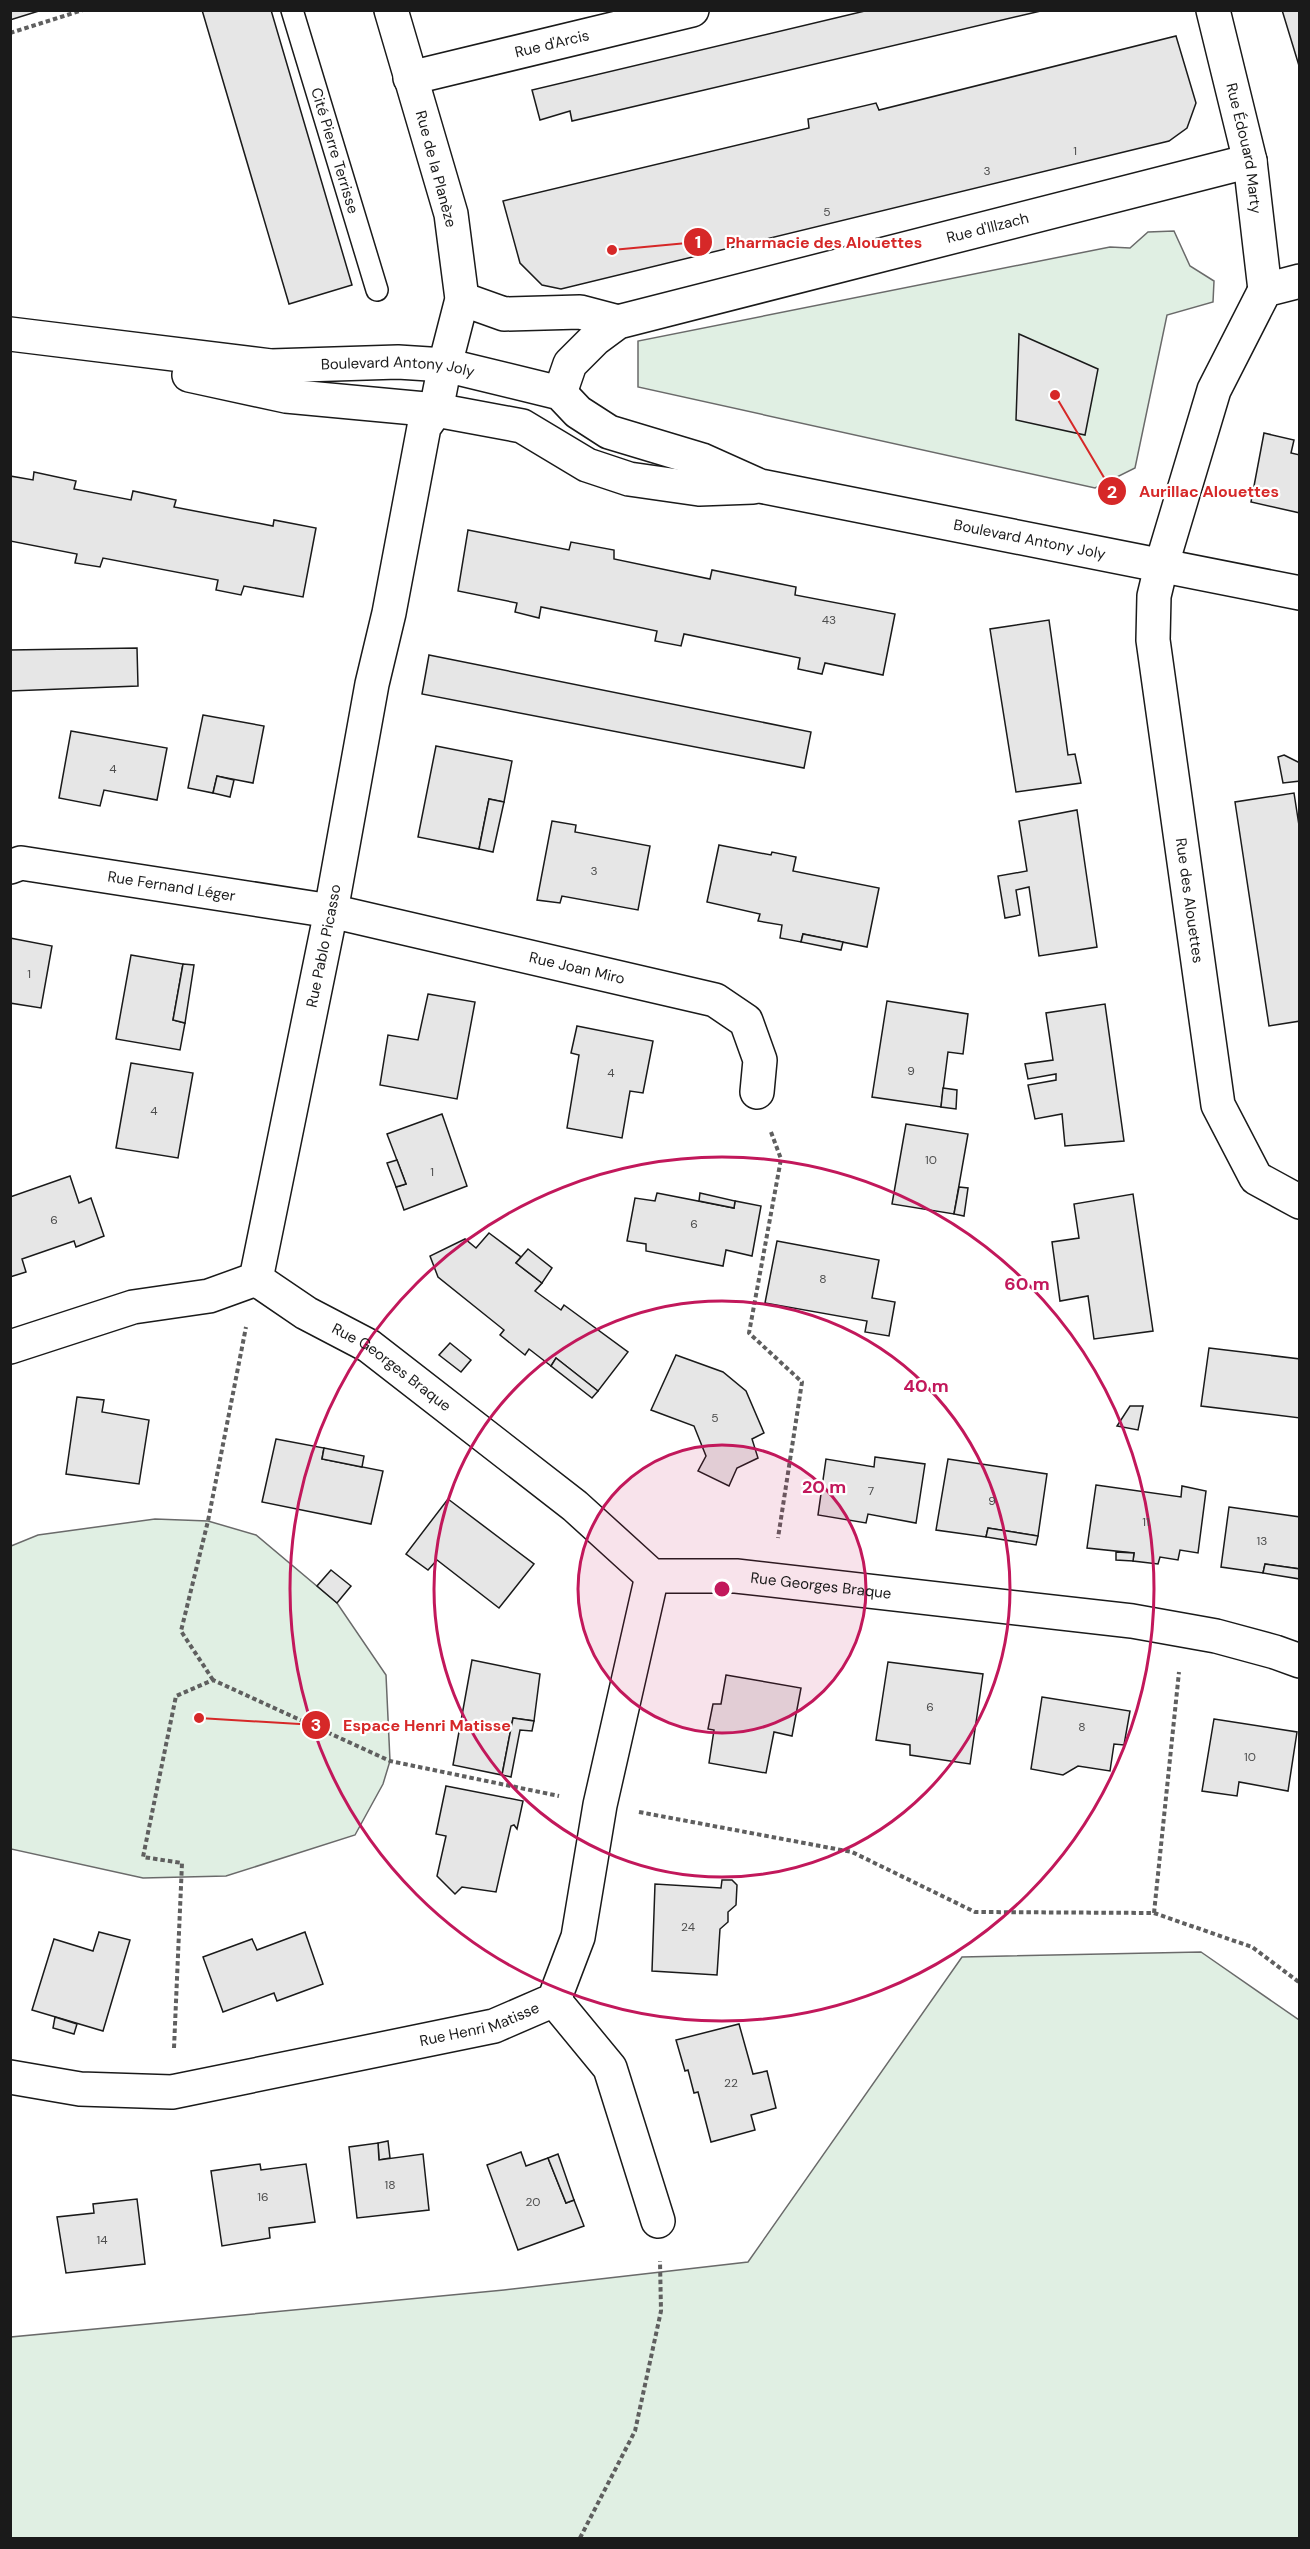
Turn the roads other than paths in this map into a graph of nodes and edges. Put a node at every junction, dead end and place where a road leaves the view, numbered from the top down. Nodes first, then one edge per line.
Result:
1 (292, 10) edge
2 (392, 10) edge
3 (693, 10) edge
4 (1213, 10) edge
5 (410, 78) junction
6 (1250, 161) junction
7 (1299, 281) edge
8 (377, 290) dead end
9 (1264, 290) junction
10 (462, 298) junction
11 (618, 322) junction
12 (10, 335) edge
13 (445, 365) junction
14 (560, 393) junction
15 (436, 410) junction
16 (760, 486) junction
17 (1161, 567) junction
18 (1299, 593) edge
19 (10, 867) edge
20 (331, 911) junction
21 (757, 1092) road end
22 (1299, 1202) edge
23 (256, 1279) junction
24 (10, 1347) edge
25 (652, 1576) junction
26 (1299, 1661) edge
27 (554, 2000) junction
28 (10, 2077) edge
29 (658, 2221) road end

1 - 8 lane, Cité Pierre Terrisse
2 - 5 street, Rue de la Planèze
3 - 5 street, Rue d'Arcis
4 - 6 street, Rue Édouard Marty
5 - 10 street, Rue de la Planèze
6 - 9 street, Rue Édouard Marty
6 - 11 street, Rue d'Illzach
7 - 9 street
9 - 17 street, Rue des Alouettes
10 - 11 street, Rue d'Illzach
10 - 13 street, Rue de la Planèze
11 - 14 street, Rue d'Illzach
12 - 13 street, Boulevard Antony Joly
12 - 15 street, Boulevard Antony Joly
13 - 14 street, Boulevard Antony Joly
13 - 15 street, Rue Pablo Picasso
14 - 16 street, Boulevard Antony Joly
15 - 16 street, Boulevard Antony Joly
15 - 20 street, Rue Pablo Picasso
16 - 17 street, Boulevard Antony Joly
17 - 18 street, Boulevard Antony Joly
17 - 22 street, Rue des Alouettes
19 - 20 street, Rue Fernand Léger
20 - 21 street, Rue Joan Miro
20 - 23 street, Rue Pablo Picasso
23 - 24 street
23 - 25 street, Rue Georges Braque
25 - 26 street, Rue Georges Braque
25 - 27 street, Rue Henri Matisse
27 - 28 street, Rue Henri Matisse
27 - 29 street

